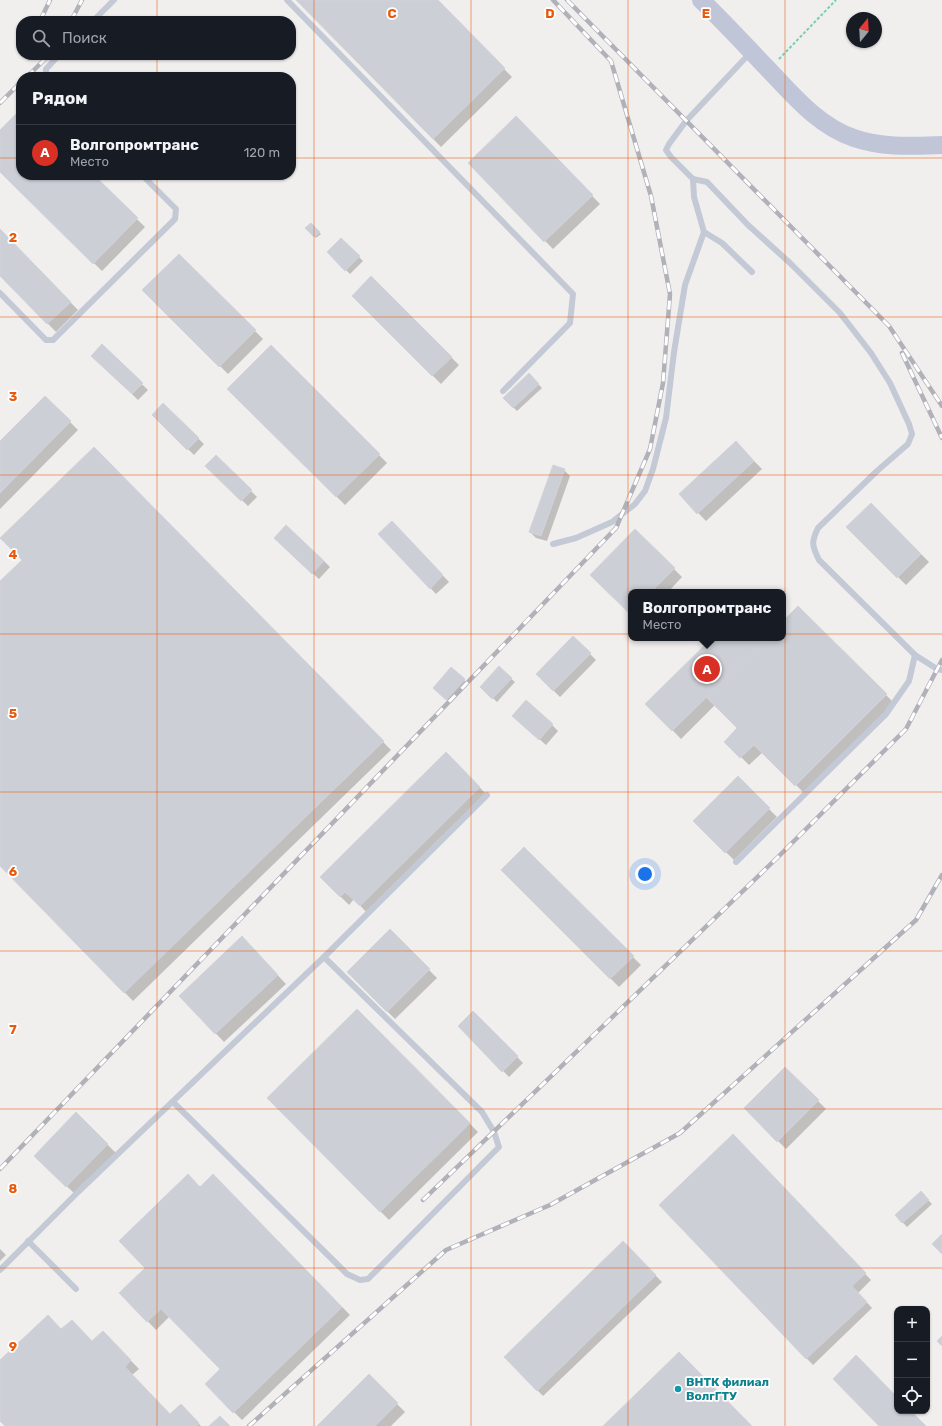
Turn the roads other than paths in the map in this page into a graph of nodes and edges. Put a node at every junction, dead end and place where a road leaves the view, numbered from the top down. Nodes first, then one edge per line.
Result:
1 (114, 0) edge
2 (287, 0) edge
3 (701, 0) edge
4 (98, 16) edge
5 (751, 51) junction
6 (54, 60) edge
7 (46, 72) edge
8 (942, 145) edge
9 (693, 179) junction
10 (147, 180) edge
11 (704, 232) junction
12 (752, 272) dead end
13 (0, 293) edge
14 (503, 392) dead end
15 (553, 544) dead end
16 (915, 655) junction
17 (942, 670) edge
18 (487, 795) dead end
19 (736, 862) dead end
20 (324, 957) junction
21 (173, 1102) junction
22 (28, 1241) junction
23 (0, 1270) edge
24 (76, 1289) dead end

1 - 4 lane
2 - 14 lane
3 - 5 street
5 - 8 street
5 - 9 lane
6 - 7 lane
9 - 11 lane
9 - 16 lane
10 - 13 lane
11 - 12 lane
11 - 15 lane
16 - 17 lane
16 - 19 lane
18 - 20 lane
20 - 21 lane
20 - 21 lane
21 - 22 lane
22 - 23 lane
22 - 24 lane

